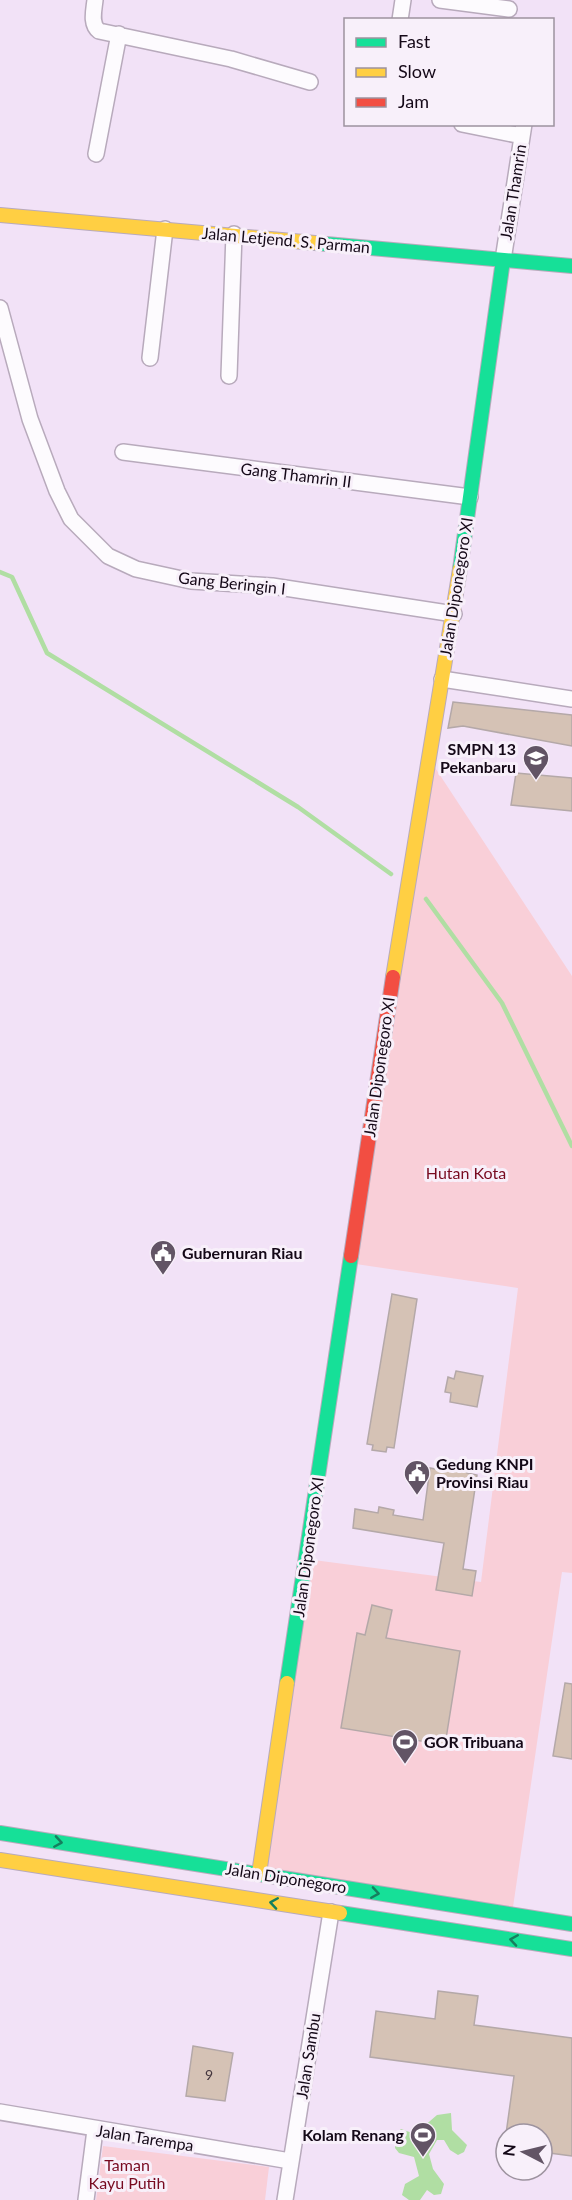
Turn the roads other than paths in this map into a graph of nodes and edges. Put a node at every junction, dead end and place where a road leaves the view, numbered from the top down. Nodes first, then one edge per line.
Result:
1 (95, 0) edge
2 (403, 0) edge
3 (440, 0) edge
4 (509, 9) edge
5 (400, 18) edge
6 (119, 34) junction
7 (310, 82) dead end
8 (482, 126) edge
9 (523, 130) edge
10 (96, 154) dead end
11 (0, 215) edge
12 (165, 229) junction
13 (234, 234) junction
14 (503, 260) junction
15 (572, 266) edge
16 (0, 308) edge
17 (150, 358) dead end
18 (229, 376) dead end
19 (123, 452) dead end
20 (470, 497) junction
21 (454, 614) junction
22 (442, 679) junction
23 (572, 699) edge
24 (0, 1833) edge
25 (0, 1860) edge
26 (259, 1874) junction
27 (456, 1905) junction
28 (332, 1912) junction
29 (572, 1924) edge
30 (452, 1930) junction
31 (572, 1949) edge
32 (0, 2112) edge
33 (95, 2130) junction
34 (291, 2161) junction
35 (86, 2200) edge
36 (285, 2200) edge

1 - 6 street
2 - 5 street
3 - 4 street
6 - 7 street
6 - 10 street
8 - 9 street
9 - 14 street, Jalan Thamrin
11 - 12 main road, Jalan Letjend. S. Parman
12 - 13 main road, Jalan Letjend. S. Parman
12 - 17 street
13 - 14 main road, Jalan Letjend. S. Parman
13 - 18 street
14 - 15 main road, Jalan Letjend. S. Parman
14 - 20 main road, Jalan Diponegoro XI
16 - 21 street, Gang Beringin I
19 - 20 street, Gang Thamrin II
20 - 21 main road, Jalan Diponegoro XI
21 - 22 main road, Jalan Diponegoro XI
22 - 23 street
22 - 26 main road, Jalan Diponegoro XI
24 -> 26 main road, Jalan Diponegoro
28 -> 25 main road, Jalan Diponegoro
26 -> 27 main road, Jalan Diponegoro
27 - 29 main road, Jalan Diponegoro
27 - 30 main road
28 - 30 main road, Jalan Diponegoro
28 - 34 street, Jalan Sambu
31 -> 30 main road, Jalan Diponegoro
32 - 33 street, Jalan Tarempa
33 - 34 street, Jalan Tarempa
33 - 35 street
34 - 36 street, Jalan Sambu

